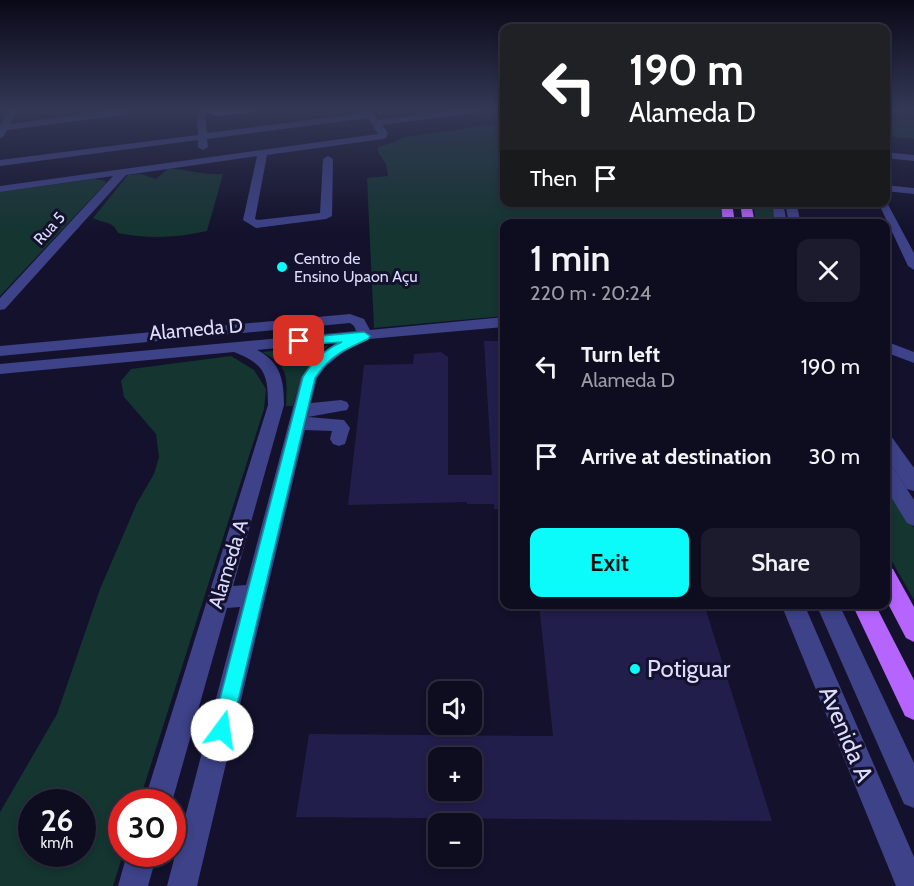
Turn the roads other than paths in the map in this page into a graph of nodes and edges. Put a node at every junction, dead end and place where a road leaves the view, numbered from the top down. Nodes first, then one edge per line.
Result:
1 (98, 150) edge
2 (203, 150) edge
3 (282, 150) edge
4 (263, 153) junction
5 (890, 156) edge
6 (914, 158) edge
7 (328, 159) dead end
8 (204, 161) junction
9 (0, 163) edge
10 (122, 173) junction
11 (0, 189) edge
12 (890, 189) edge
13 (914, 191) edge
14 (886, 207) edge
15 (896, 228) junction
16 (914, 230) edge
17 (914, 266) edge
18 (0, 306) edge
19 (500, 322) edge
20 (364, 336) junction
21 (153, 337) junction
22 (234, 347) junction
23 (890, 348) edge
24 (0, 351) edge
25 (147, 355) junction
26 (914, 358) edge
27 (0, 369) edge
28 (341, 406) dead end
29 (297, 425) junction
30 (890, 448) edge
31 (890, 479) edge
32 (914, 483) edge
33 (914, 517) edge
34 (890, 585) edge
35 (256, 596) junction
36 (219, 597) junction
37 (794, 609) edge
38 (829, 609) edge
39 (865, 609) edge
40 (914, 630) edge
41 (914, 707) edge
42 (162, 789) edge
43 (914, 794) edge
44 (138, 867) edge
45 (909, 871) edge
46 (133, 886) edge
47 (182, 886) edge

1 - 9 street
2 - 8 street
3 - 4 street
4 - 7 street
4 - 8 street
5 - 6 street
8 - 10 street
10 - 11 street
10 - 18 street, Rua 5
12 - 13 street
14 - 15 street
15 - 16 street
15 - 17 street
19 - 20 street, Alameda D
20 - 21 street
20 - 22 street, Alameda D
20 - 29 street, Alameda A
21 - 24 street
21 - 25 street
22 - 25 street, Alameda D
22 - 36 street, Alameda A
23 - 26 street
25 - 27 street, Alameda D
28 - 29 street
29 - 35 street, Alameda A
30 - 32 street
31 - 33 street
34 - 40 main road
35 - 36 street
35 - 47 street, Alameda A
36 - 42 street, Alameda A
37 - 45 street, Avenida A
38 - 43 street, Avenida A
39 - 41 main road
44 - 46 street

